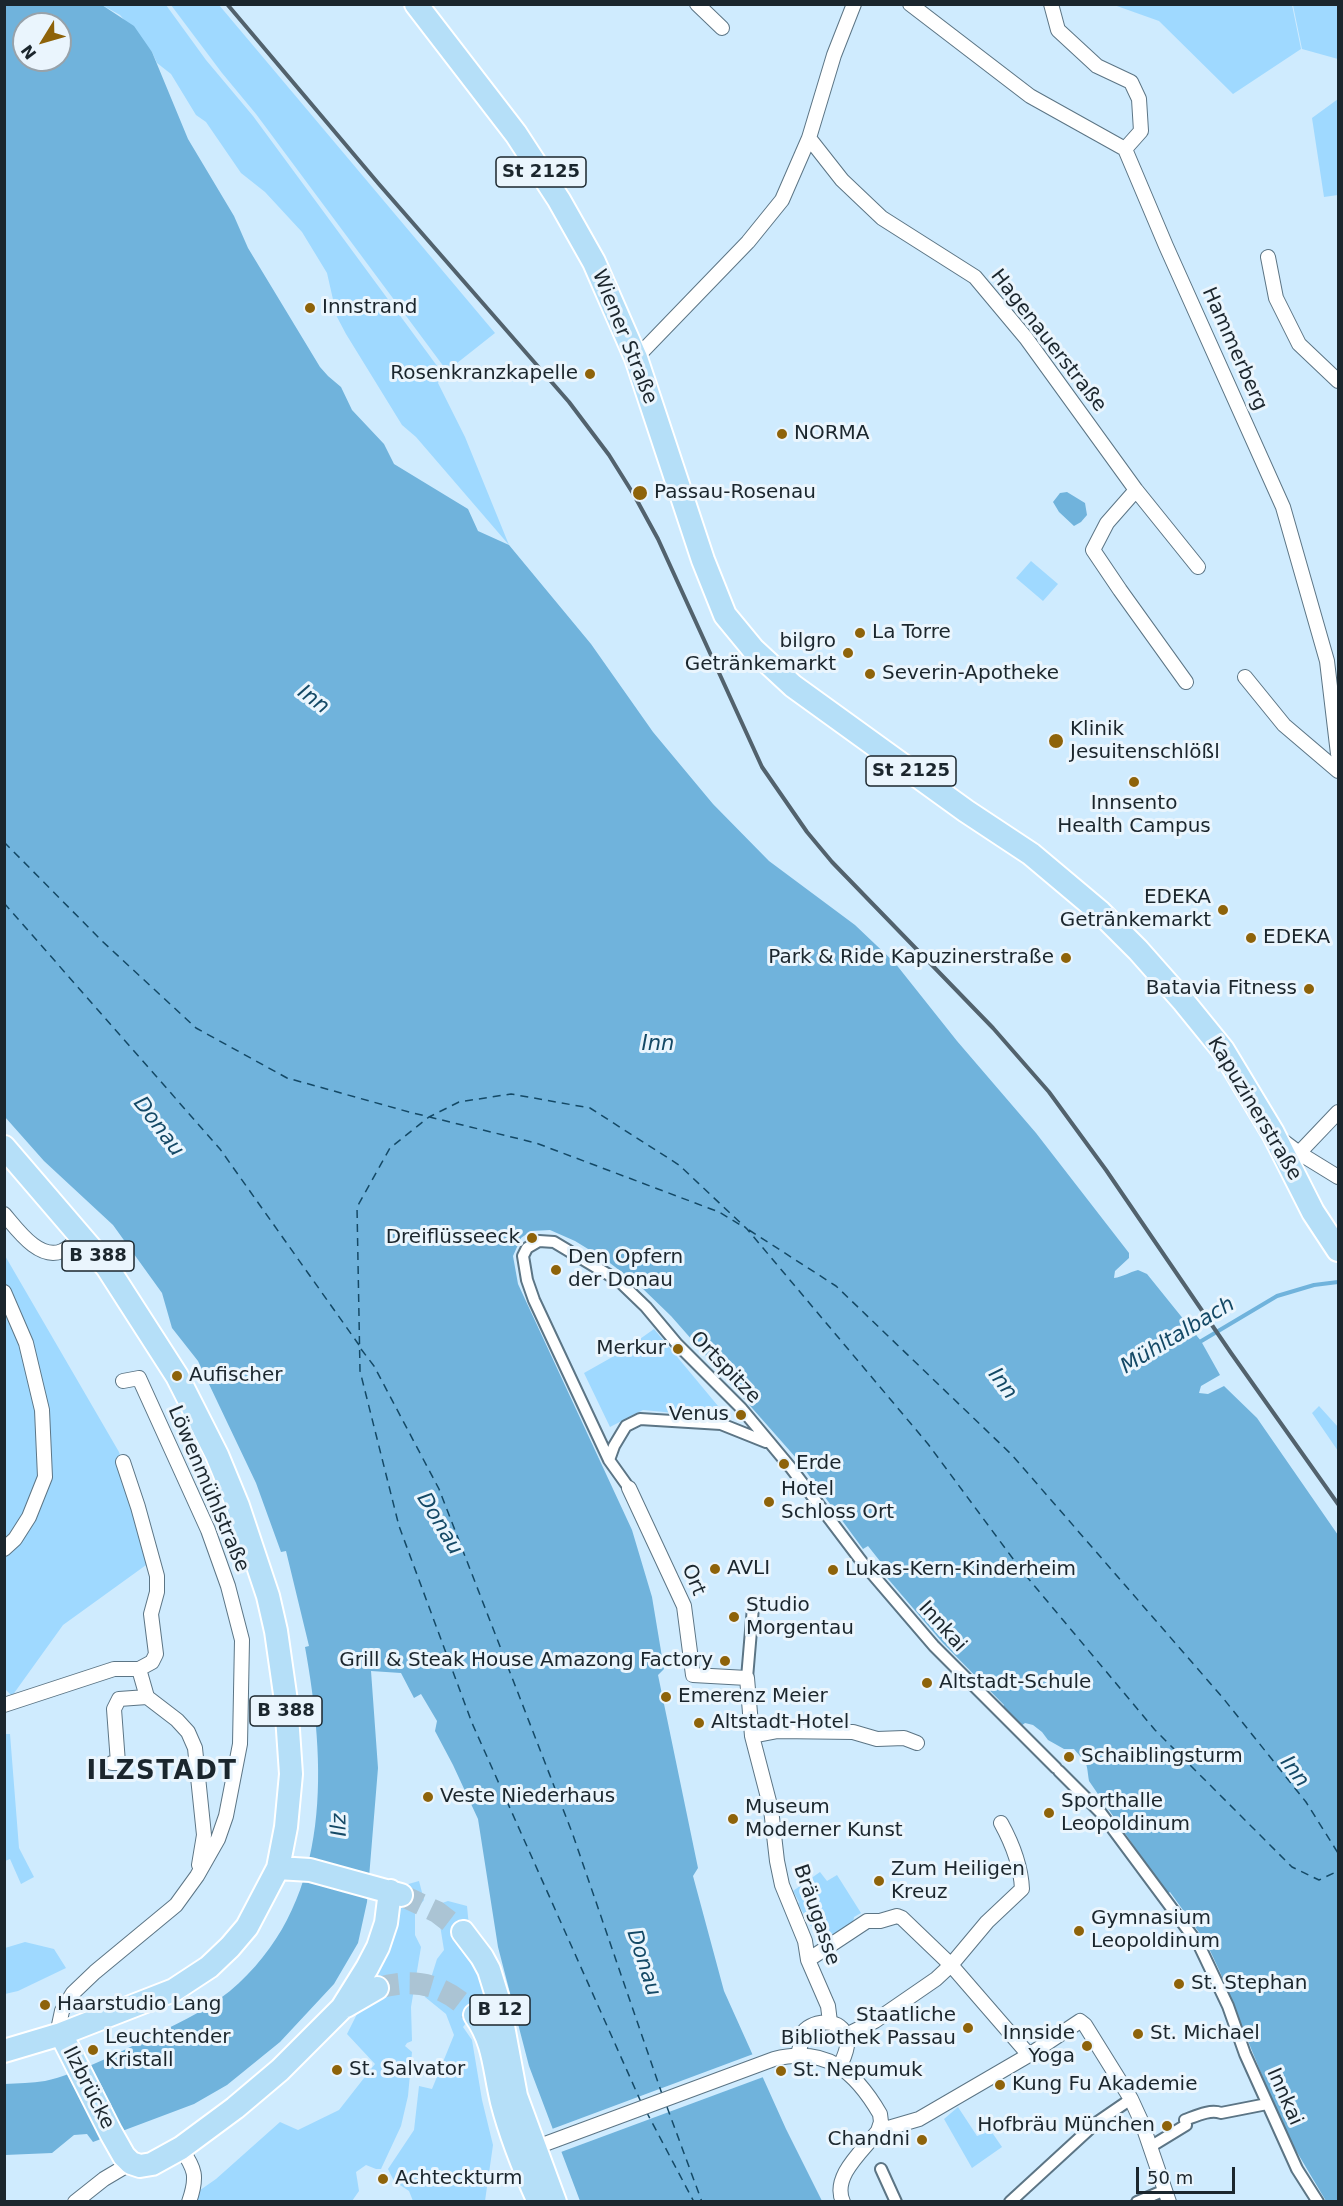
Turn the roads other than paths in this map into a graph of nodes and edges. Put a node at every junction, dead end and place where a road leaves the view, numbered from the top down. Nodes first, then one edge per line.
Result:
1 (416, 4) edge
2 (697, 4) edge
3 (854, 4) edge
4 (910, 4) edge
5 (1051, 4) edge
6 (722, 28) dead end
7 (809, 138) junction
8 (1125, 149) junction
9 (1268, 257) dead end
10 (636, 358) junction
11 (1338, 381) edge
12 (1136, 490) junction
13 (1198, 567) dead end
14 (1245, 677) dead end
15 (1186, 682) dead end
16 (793, 686) joint
17 (1338, 754) edge
18 (1338, 771) edge
19 (1338, 1112) edge
20 (1273, 1133) junction
21 (4, 1147) edge
22 (1299, 1153) junction
23 (1338, 1177) edge
24 (4, 1214) edge
25 (82, 1237) junction
26 (1338, 1250) edge
27 (4, 1292) edge
28 (123, 1381) dead end
29 (768, 1443) junction
30 (609, 1460) junction
31 (123, 1462) dead end
32 (629, 1488) joint
33 (4, 1549) edge
34 (753, 1606) dead end
35 (139, 1669) junction
36 (747, 1678) junction
37 (147, 1697) junction
38 (4, 1705) edge
39 (752, 1736) junction
40 (917, 1743) dead end
41 (112, 1763) dead end
42 (1001, 1823) dead end
43 (278, 1868) junction
44 (197, 1876) junction
45 (463, 1932) tunnel mouth
46 (808, 1960) junction
47 (951, 1965) junction
48 (377, 1988) tunnel mouth
49 (342, 2008) junction
50 (475, 2015) tunnel mouth
51 (830, 2022) junction
52 (61, 2034) junction
53 (846, 2036) junction
54 (4, 2051) edge
55 (798, 2054) junction
56 (1029, 2055) junction
57 (840, 2066) junction
58 (1131, 2099) junction
59 (1267, 2104) junction
60 (878, 2131) junction
61 (1150, 2147) junction
62 (181, 2148) junction
63 (526, 2150) junction
64 (131, 2163) junction
65 (881, 2169) dead end
66 (1167, 2196) edge
67 (842, 2198) edge
68 (75, 2202) edge
69 (189, 2202) edge
70 (539, 2202) edge
71 (555, 2202) edge
72 (896, 2202) edge
73 (1010, 2202) edge
74 (1137, 2202) edge
75 (1318, 2202) edge

1 - 10 main road, Wiener Straße / St 2125
2 - 6 street
3 - 7 street
4 - 8 street
5 - 8 street
7 - 10 street
7 - 12 street, Hagenauerstraße
8 - 17 street, Hammerberg
9 - 11 street
10 - 16 main road, Wiener Straße / St 2125
12 - 13 street, Hagenauerstraße
12 - 15 street
14 - 18 street
16 - 20 main road, Kapuzinerstraße / St 2125
19 - 22 street
20 - 22 street
20 - 26 main road, Kapuzinerstraße / St 2125
21 - 25 main road, B 388
22 - 23 street
24 - 25 street
25 - 43 main road, B 388
27 - 33 street
28 - 44 street, Löwenmühlstraße
29 - 30 street, Ortspitze
29 - 30 street, Ortspitze
29 - 59 street, Innkai
30 - 32 street, Ort
31 - 35 street
32 - 36 street, Ort
34 - 36 street, Bräugasse
35 - 37 street
35 - 38 street
36 - 39 street, Bräugasse
37 - 41 street
37 - 44 street
39 - 40 street
39 - 46 street, Bräugasse
42 - 47 street
43 - 49 main road
43 - 52 main road
44 - 52 street, Löwenmühlstraße
45 - 63 main road, B 12
46 - 47 street
46 - 51 street, Bräugasse
47 - 53 street
47 - 56 street
48 - 49 main road
49 - 62 main road
50 - 63 main road, B 12
51 - 53 street
51 - 55 street
52 - 54 main road
52 - 64 main road, Ilzbrücke
53 - 57 street
55 - 57 street
55 - 63 street
56 - 58 street
56 - 60 street
57 - 60 street
58 - 61 street
58 - 73 street
59 - 61 street
59 - 75 street, Innkai
60 - 67 street
61 - 66 street
62 - 64 main road
62 - 69 street
63 - 70 main road, B 12
63 - 71 main road, B 12
64 - 68 street
65 - 72 street
66 - 74 street

